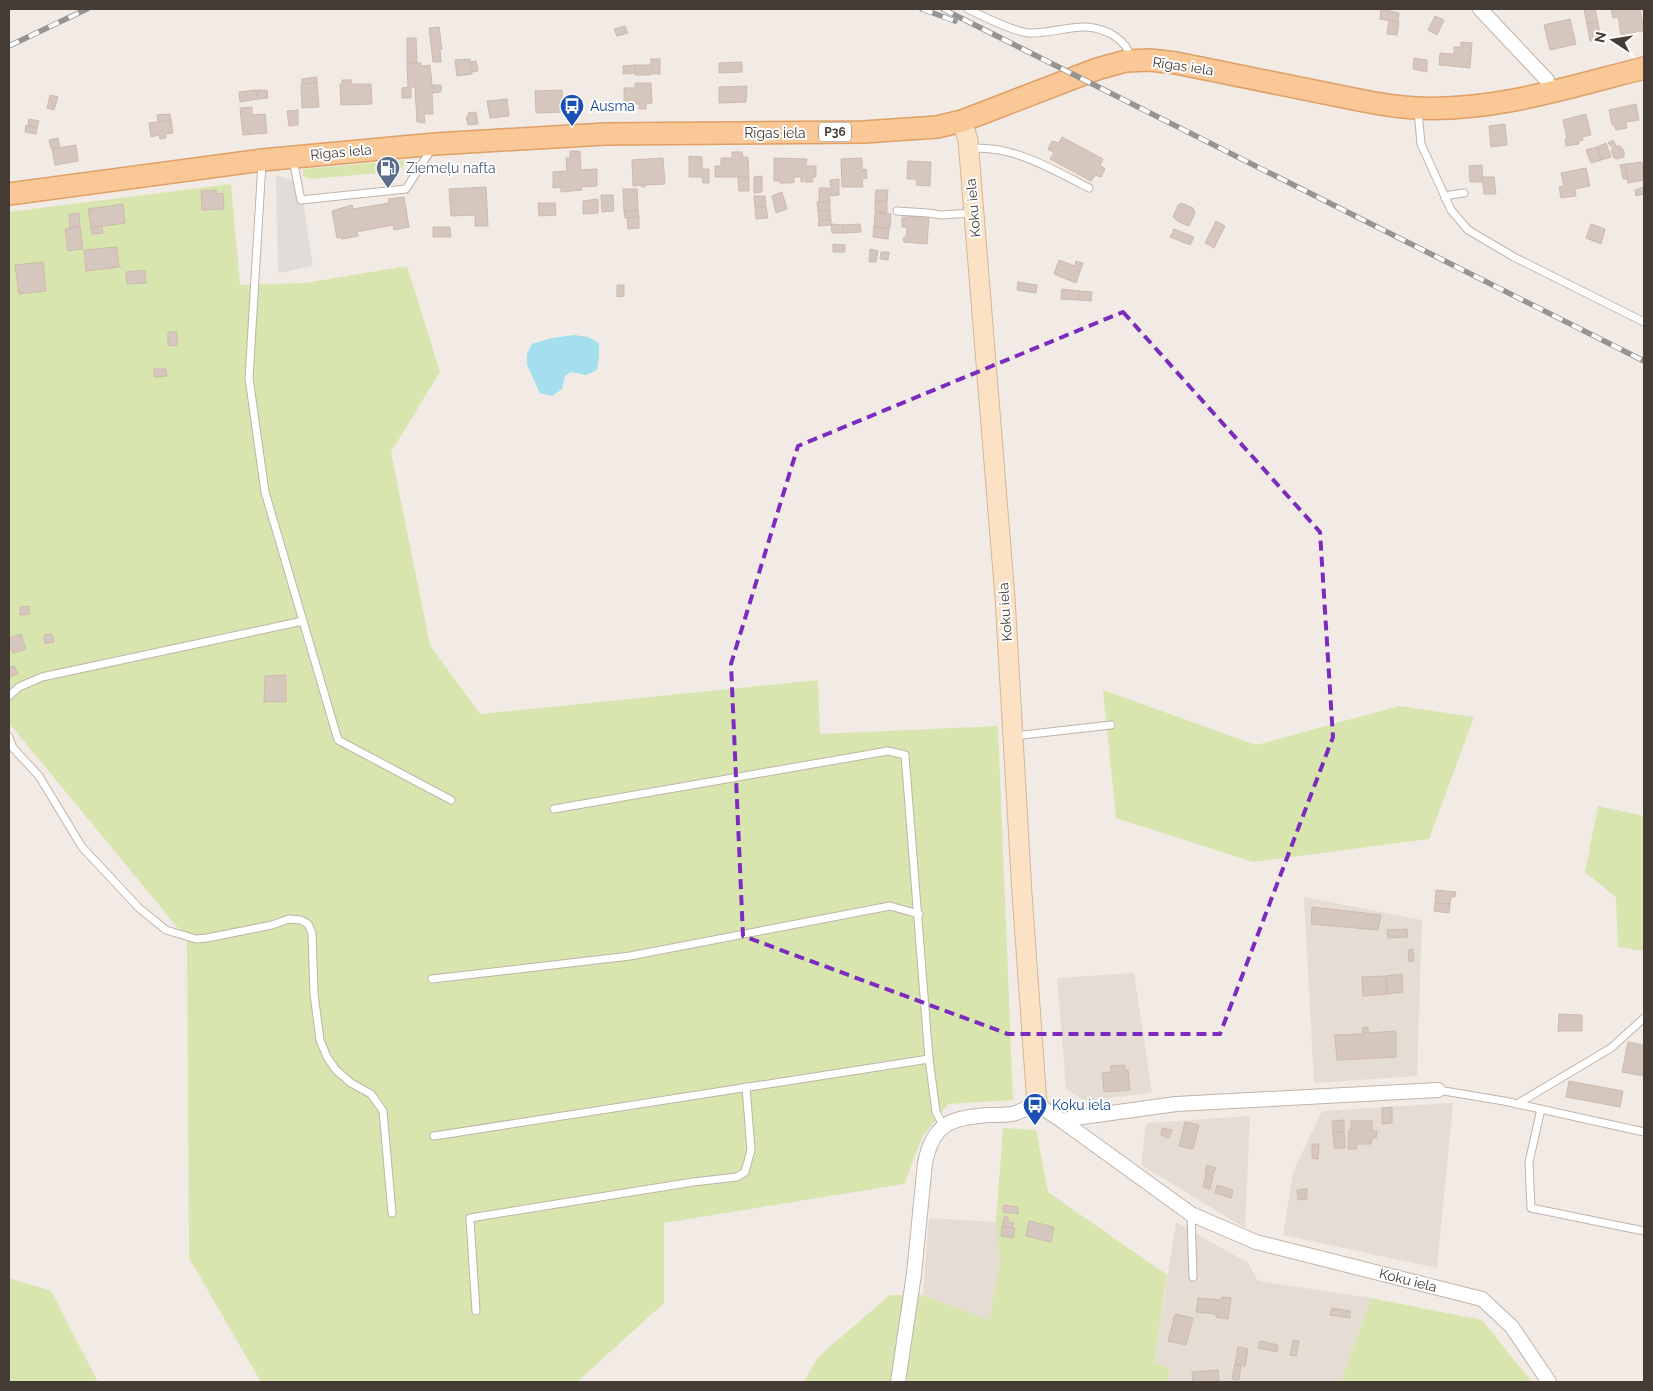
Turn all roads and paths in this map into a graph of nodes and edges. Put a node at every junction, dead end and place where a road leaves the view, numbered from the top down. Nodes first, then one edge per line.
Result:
1 (968, 9) edge
2 (1480, 9) edge
3 (1132, 61) junction
4 (1644, 68) edge
5 (1550, 93) junction
6 (1417, 108) junction
7 (962, 121) junction
8 (435, 144) junction
9 (968, 149) junction
10 (292, 157) junction
11 (262, 160) junction
12 (1089, 188) dead end
13 (1464, 193) dead end
14 (9, 194) edge
15 (1445, 198) junction
16 (897, 211) dead end
17 (974, 213) junction
18 (1644, 322) edge
19 (303, 621) junction
20 (9, 696) edge
21 (1111, 725) dead end
22 (1013, 736) junction
23 (9, 737) edge
24 (11, 749) edge
25 (451, 800) dead end
26 (554, 809) dead end
27 (919, 914) junction
28 (432, 979) dead end
29 (1644, 1018) edge
30 (929, 1059) junction
31 (746, 1087) junction
32 (1438, 1090) joint
33 (1037, 1104) junction
34 (1516, 1104) junction
35 (1541, 1109) junction
36 (1061, 1120) junction
37 (944, 1127) junction
38 (1644, 1132) edge
39 (434, 1136) dead end
40 (392, 1213) dead end
41 (1191, 1214) junction
42 (1644, 1231) edge
43 (1193, 1277) dead end
44 (476, 1311) dead end
45 (898, 1382) edge
46 (1548, 1382) edge

1 - 3 lane
2 - 5 street
3 - 6 main road, Rīgas iela / P36
3 - 7 main road, Rīgas iela / P36
4 - 5 main road, Rīgas iela / P36
5 - 6 main road, Rīgas iela / P36
6 - 15 lane
7 - 8 main road, Rīgas iela / P36
7 - 9 street, Koku iela
8 - 10 main road, Rīgas iela / P36
8 - 10 lane
9 - 12 lane
9 - 17 street, Koku iela
10 - 11 main road, Rīgas iela / P36
11 - 14 main road, Rīgas iela / P36
11 - 19 lane
13 - 15 lane
15 - 18 lane
16 - 17 lane
17 - 22 street, Koku iela
19 - 20 lane
19 - 25 lane
21 - 22 lane
22 - 33 street, Koku iela
23 - 24 lane
24 - 40 lane
26 - 27 lane
27 - 28 lane
27 - 30 lane
29 - 34 lane
30 - 31 lane
30 - 37 lane
31 - 39 lane
31 - 44 lane
32 - 34 lane
32 - 36 street
33 - 36 street, Koku iela
33 - 37 street
34 - 35 lane
35 - 38 lane
35 - 42 lane
36 - 41 street, Koku iela
37 - 45 street
41 - 43 lane
41 - 46 street, Koku iela

